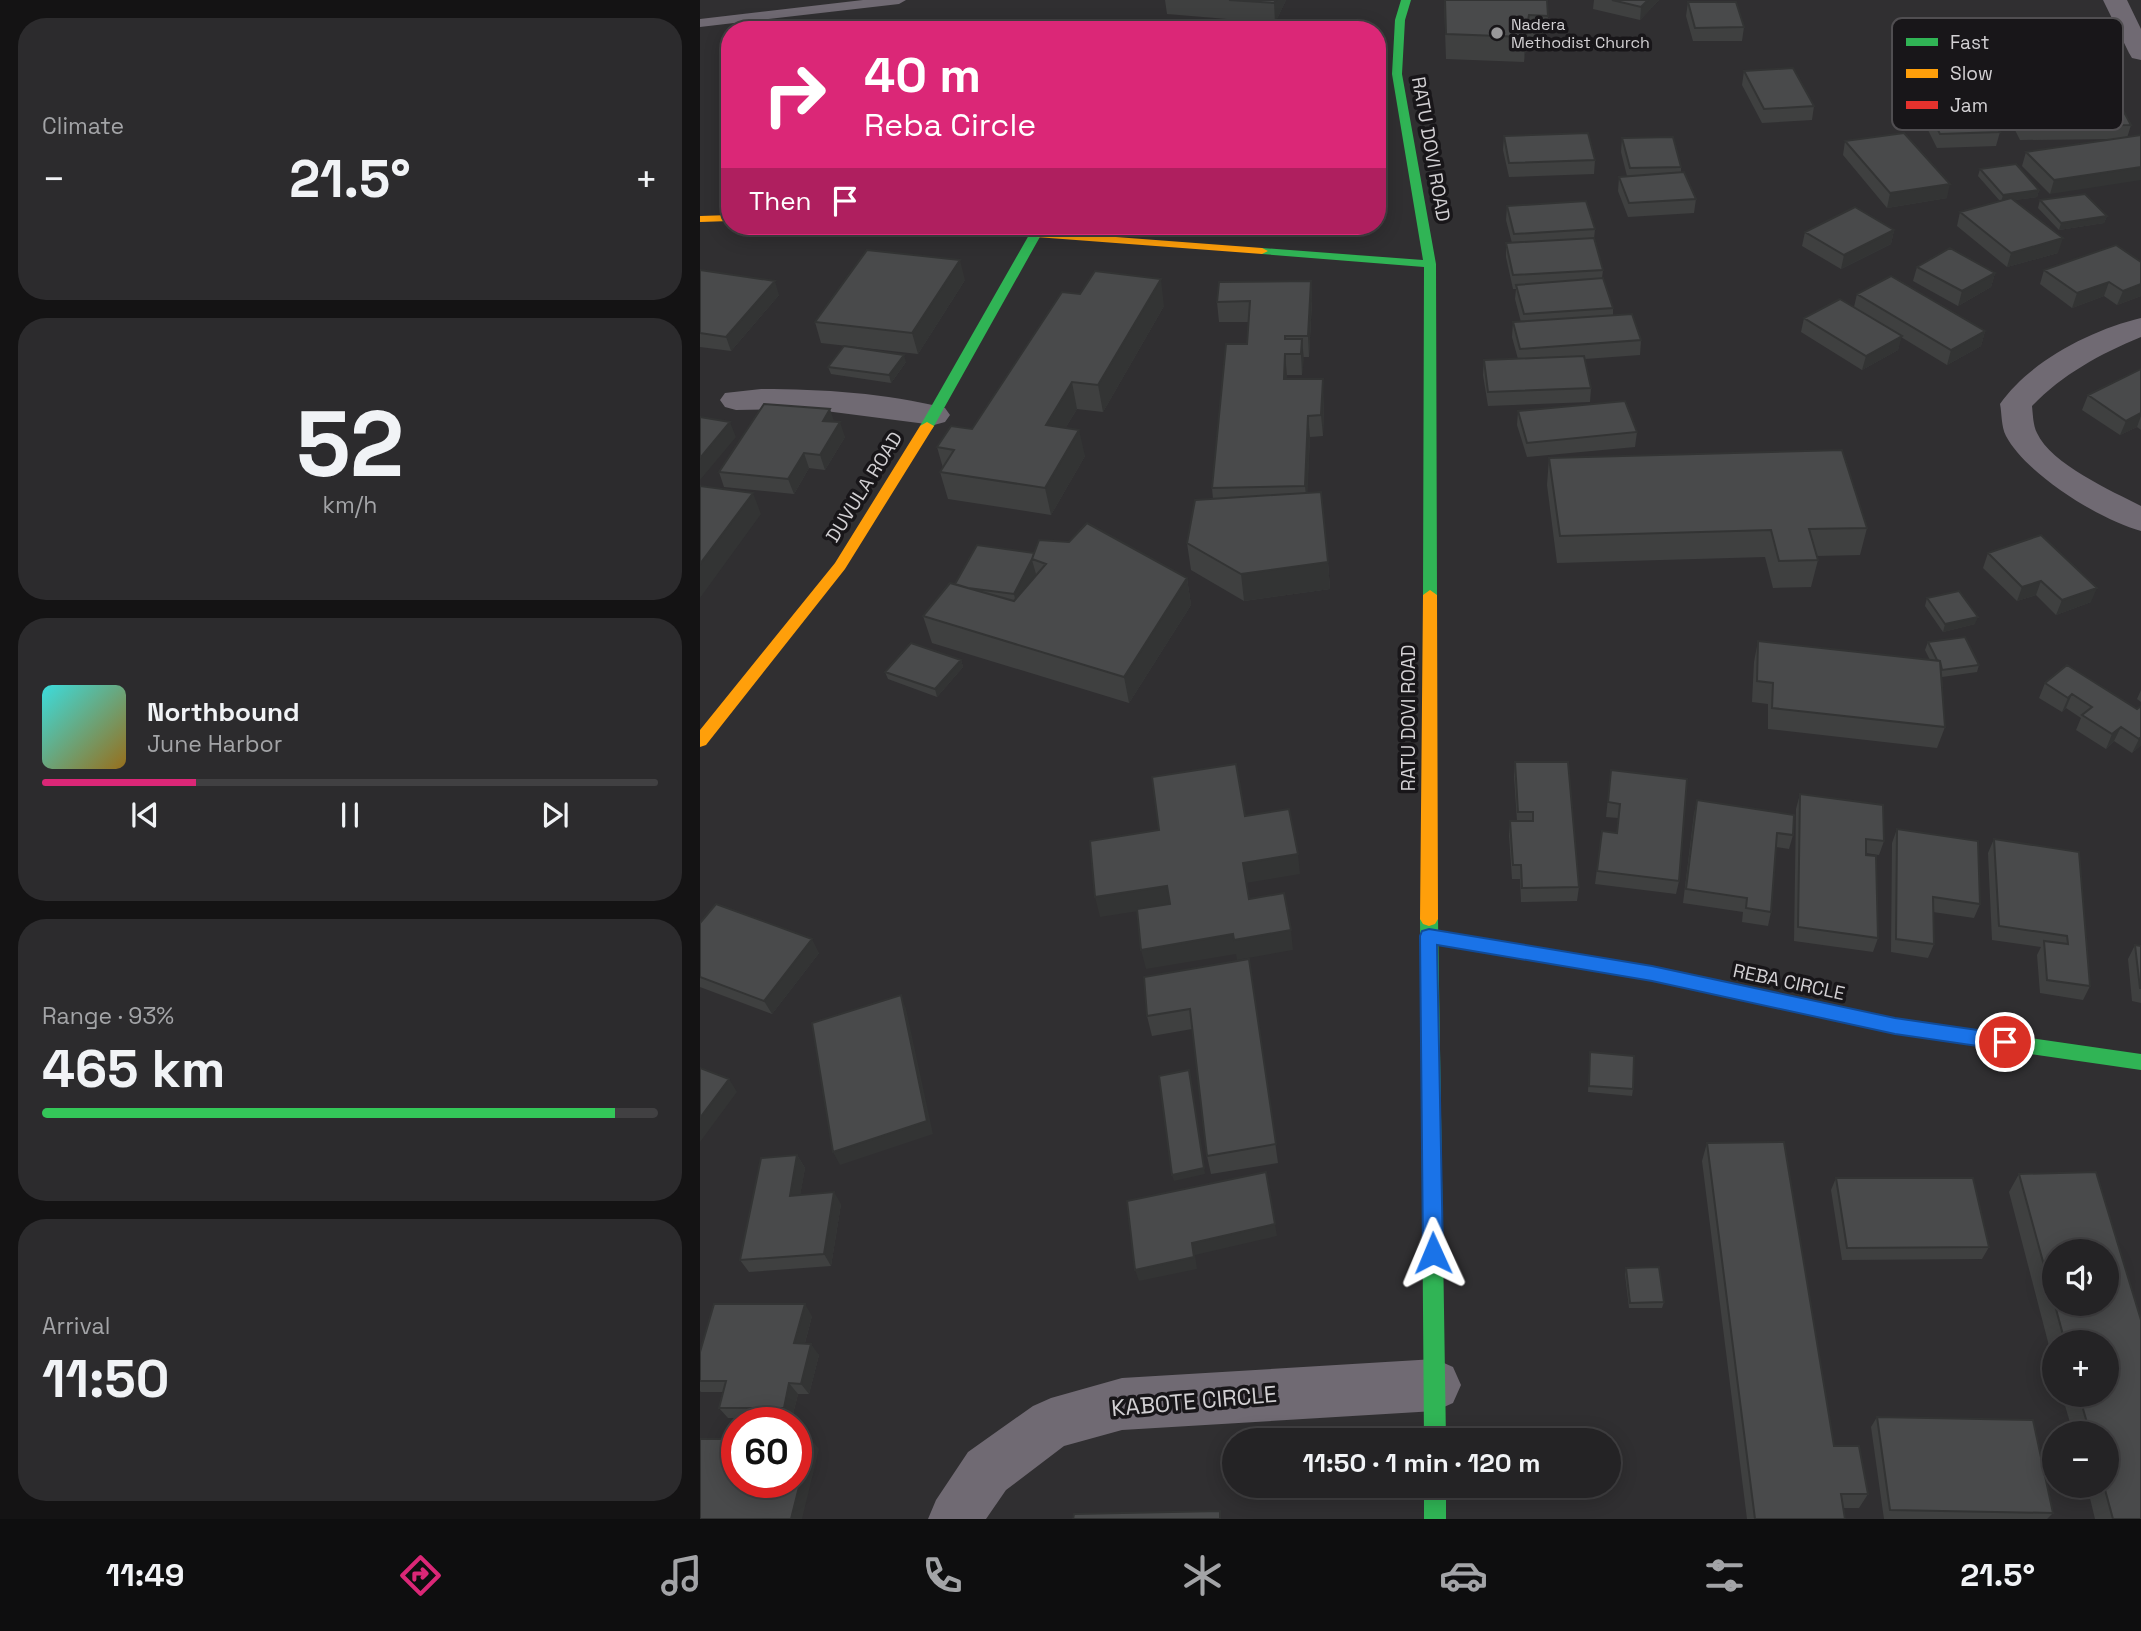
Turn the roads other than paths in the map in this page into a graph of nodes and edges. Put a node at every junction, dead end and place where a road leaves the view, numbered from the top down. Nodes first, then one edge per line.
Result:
1 (900, 0) edge
2 (1406, 0) edge
3 (2115, 0) edge
4 (700, 23) edge
5 (2141, 52) edge
6 (721, 218) edge
7 (700, 219) edge
8 (1035, 235) joint
9 (1430, 264) junction
10 (2141, 327) edge
11 (736, 400) dead end
12 (934, 415) junction
13 (2141, 520) edge
14 (700, 741) edge
15 (1429, 936) junction
16 (2141, 1062) edge
17 (1435, 1385) junction
18 (1435, 1428) edge
19 (1435, 1498) edge
20 (955, 1519) edge
21 (1435, 1519) edge

1 - 4 lane
2 - 9 main road, RATU DOVI ROAD
3 - 5 street
6 - 7 main road
8 - 9 main road
8 - 12 main road, DUVULA ROAD
9 - 15 main road, RATU DOVI ROAD
10 - 13 street
11 - 12 street
12 - 14 main road, DUVULA ROAD
15 - 16 main road, REBA CIRCLE
15 - 17 main road, RATU DOVI ROAD
17 - 18 main road, RATU DOVI ROAD
17 - 20 street, KABOTE CIRCLE
19 - 21 main road

